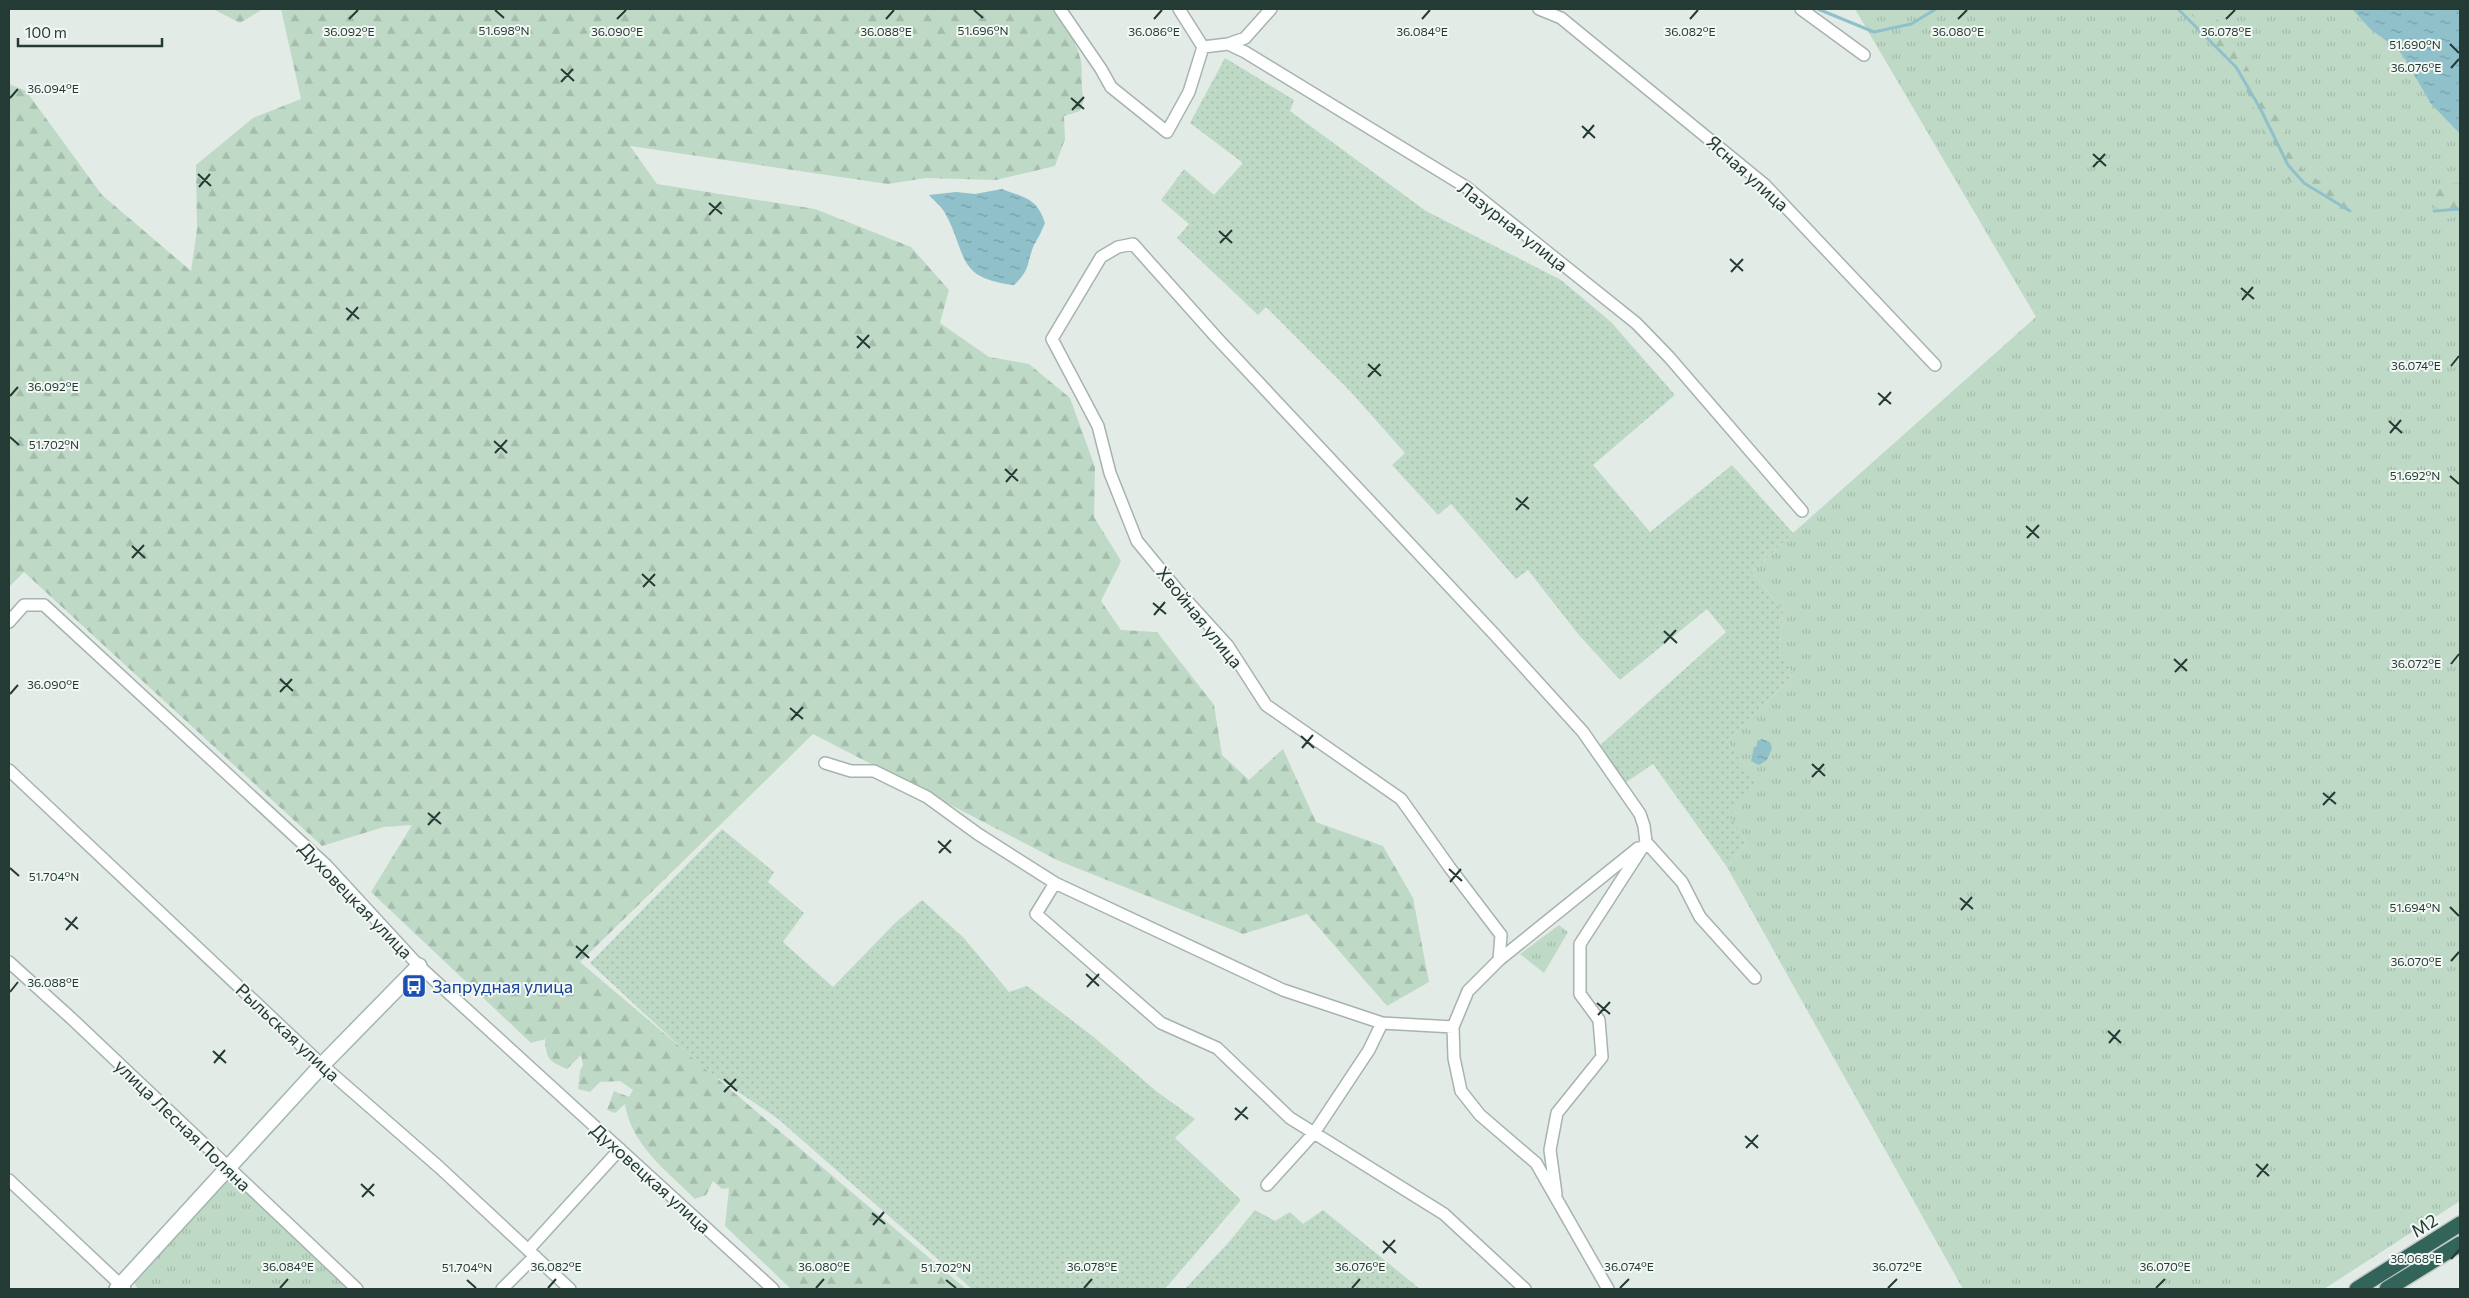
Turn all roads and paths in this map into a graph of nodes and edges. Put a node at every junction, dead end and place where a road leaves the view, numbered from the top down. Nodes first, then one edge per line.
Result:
1 (1060, 9) edge
2 (1179, 9) edge
3 (1271, 9) edge
4 (1538, 9) edge
5 (1570, 9) edge
6 (1801, 9) edge
7 (1561, 18) junction
8 (1228, 44) junction
9 (1203, 46) junction
10 (1864, 55) dead end
11 (1935, 365) dead end
12 (1802, 512) dead end
13 (9, 622) edge
14 (824, 763) dead end
15 (9, 770) edge
16 (1646, 842) junction
17 (1055, 883) junction
18 (1499, 960) junction
19 (9, 962) edge
20 (418, 966) junction
21 (1755, 978) dead end
22 (1382, 1023) junction
23 (1453, 1027) junction
24 (322, 1065) junction
25 (1314, 1133) junction
26 (620, 1149) junction
27 (227, 1168) junction
28 (9, 1180) edge
29 (1267, 1185) dead end
30 (1556, 1194) junction
31 (2460, 1224) edge
32 (2460, 1244) edge
33 (531, 1253) junction
34 (121, 1288) edge
35 (357, 1289) edge
36 (502, 1289) edge
37 (570, 1289) edge
38 (773, 1289) edge
39 (1526, 1289) edge
40 (1608, 1289) edge
41 (2358, 1289) edge
42 (2388, 1289) edge

1 - 9 street
2 - 9 street
3 - 8 street
4 - 7 street, Ясная улица
5 - 7 street
6 - 10 street
7 - 11 street, Ясная улица
8 - 9 street
8 - 12 street, Лазурная улица
13 - 20 street, Духовецкая улица
14 - 17 street
15 - 24 street, Рыльская улица
16 - 18 street
16 - 18 street, Хвойная улица
16 - 21 street
16 - 30 street
17 - 22 street
17 - 25 street
18 - 23 street
19 - 27 street, улица Лесная Поляна
20 - 24 street
20 - 26 street, Духовецкая улица
22 - 23 street
22 - 25 street
23 - 30 street
24 - 27 street
24 - 33 street, Рыльская улица
25 - 29 street
25 - 39 street
26 - 33 street
26 - 38 street, Духовецкая улица
27 - 34 street
27 - 35 street, улица Лесная Поляна
28 - 34 street
30 - 40 street
31 - 41 highway, М2
32 - 42 highway
33 - 36 street
33 - 37 street, Рыльская улица

